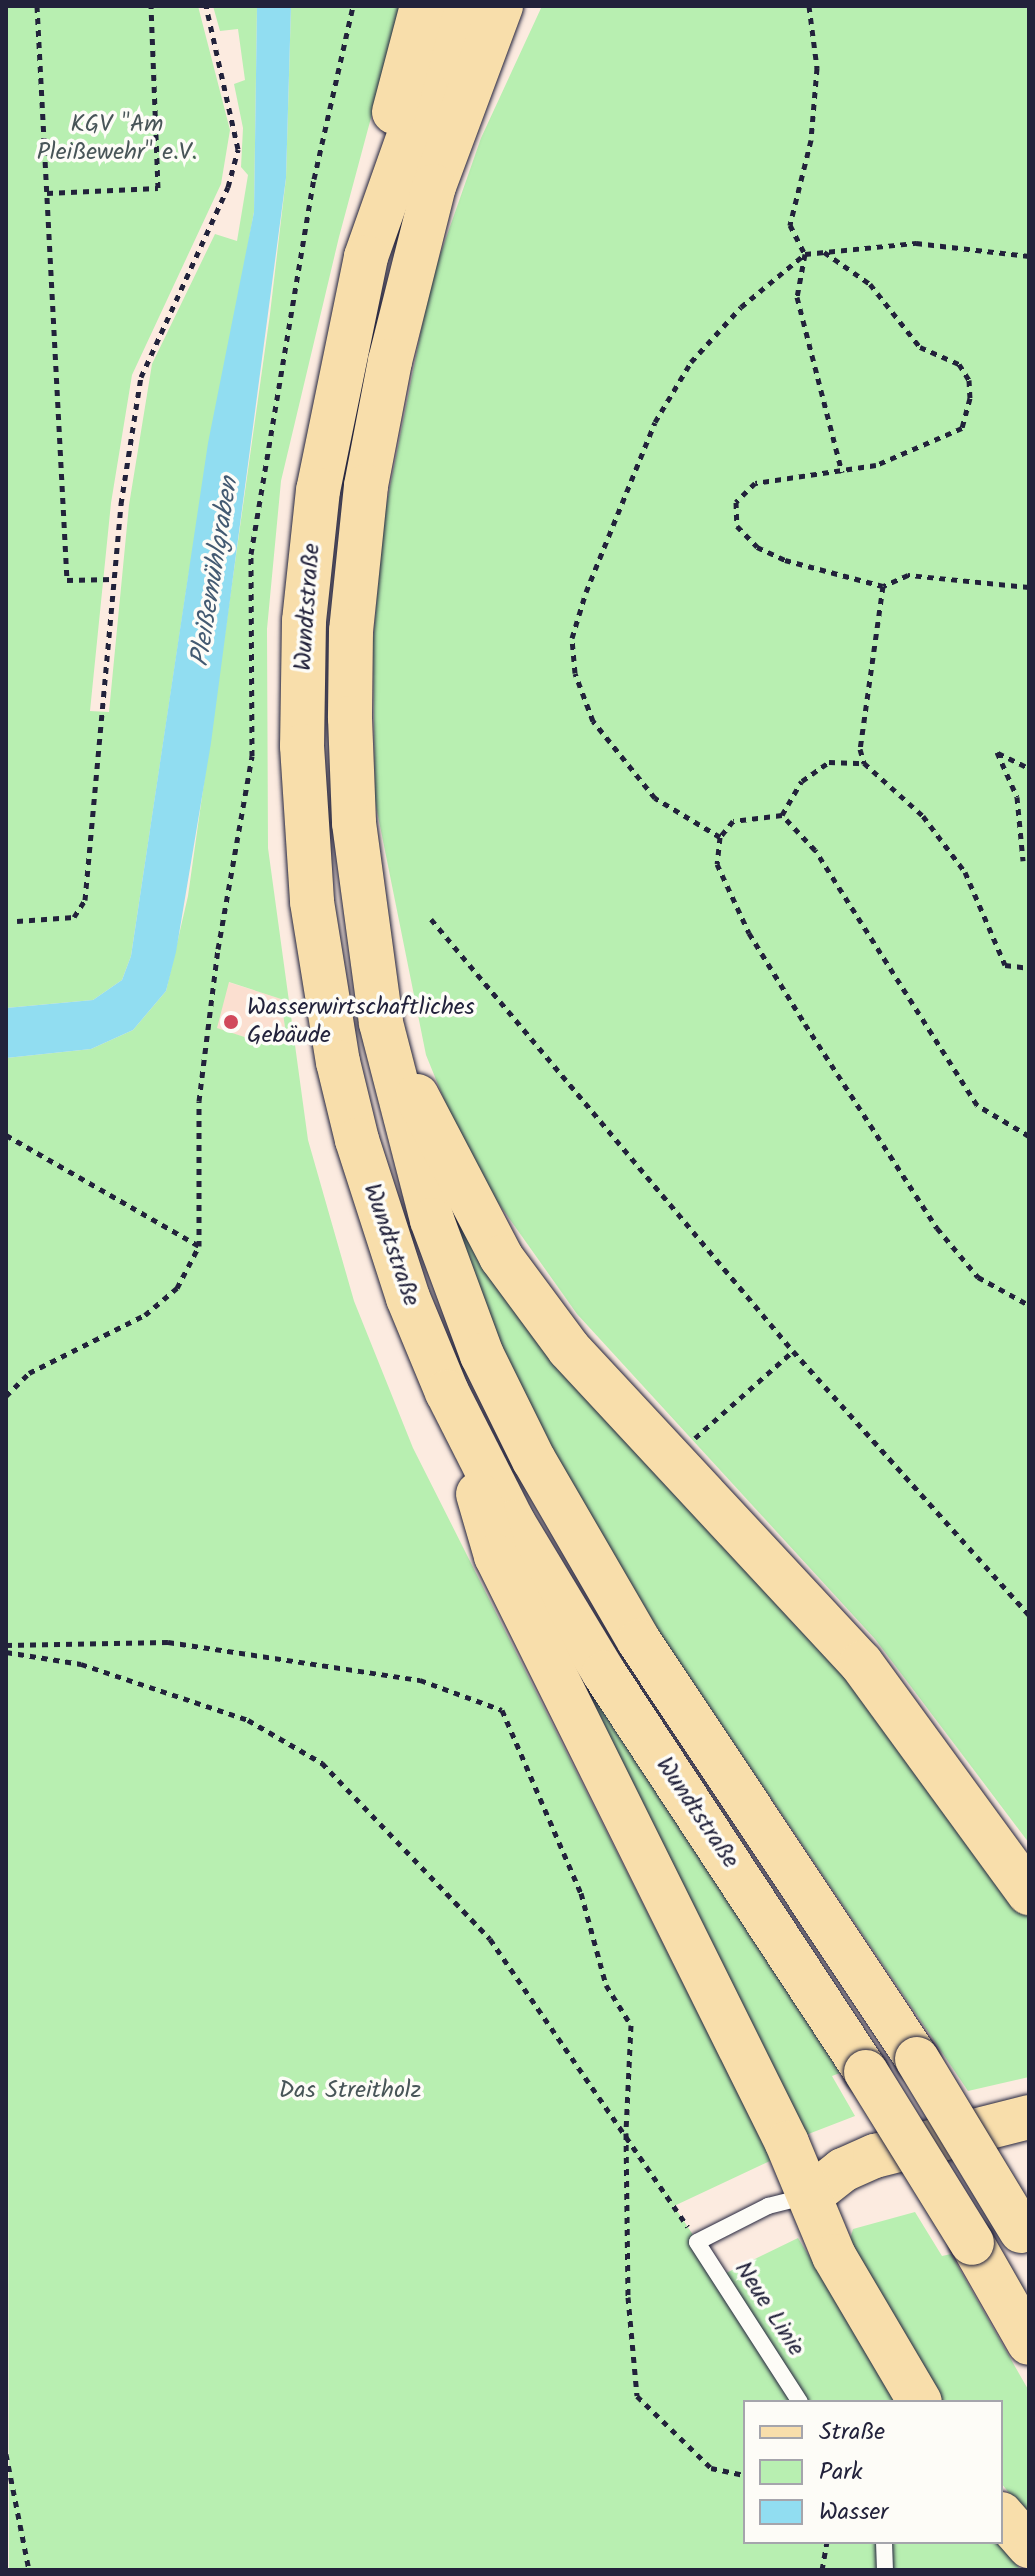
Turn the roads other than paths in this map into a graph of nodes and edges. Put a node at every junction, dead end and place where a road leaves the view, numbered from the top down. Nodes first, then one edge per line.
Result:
1 (422, 6) edge
2 (463, 6) edge
3 (501, 6) edge
4 (511, 6) edge
5 (482, 49) junction
6 (366, 257) junction
7 (381, 1023) junction
8 (447, 1392) junction
9 (1029, 1893) edge
10 (1029, 2117) edge
11 (1029, 2148) edge
12 (810, 2196) junction
13 (1025, 2237) edge
14 (1029, 2343) edge
15 (799, 2400) edge
16 (919, 2400) edge
17 (1003, 2516) edge
18 (884, 2544) edge
19 (1029, 2546) edge
20 (885, 2570) edge

1 - 6 main road
2 - 6 main road, Wundtstraße
3 - 5 main road, Wundtstraße
4 - 5 main road
5 - 7 main road, Wundtstraße
6 - 8 main road, Wundtstraße
7 - 9 main road
7 - 13 main road, Wundtstraße, bridge
8 - 12 main road
8 - 14 main road, Wundtstraße, bridge
10 - 12 main road
11 - 12 main road
12 - 15 lane, Neue Linie
12 - 16 main road
17 - 19 main road
18 - 20 lane

